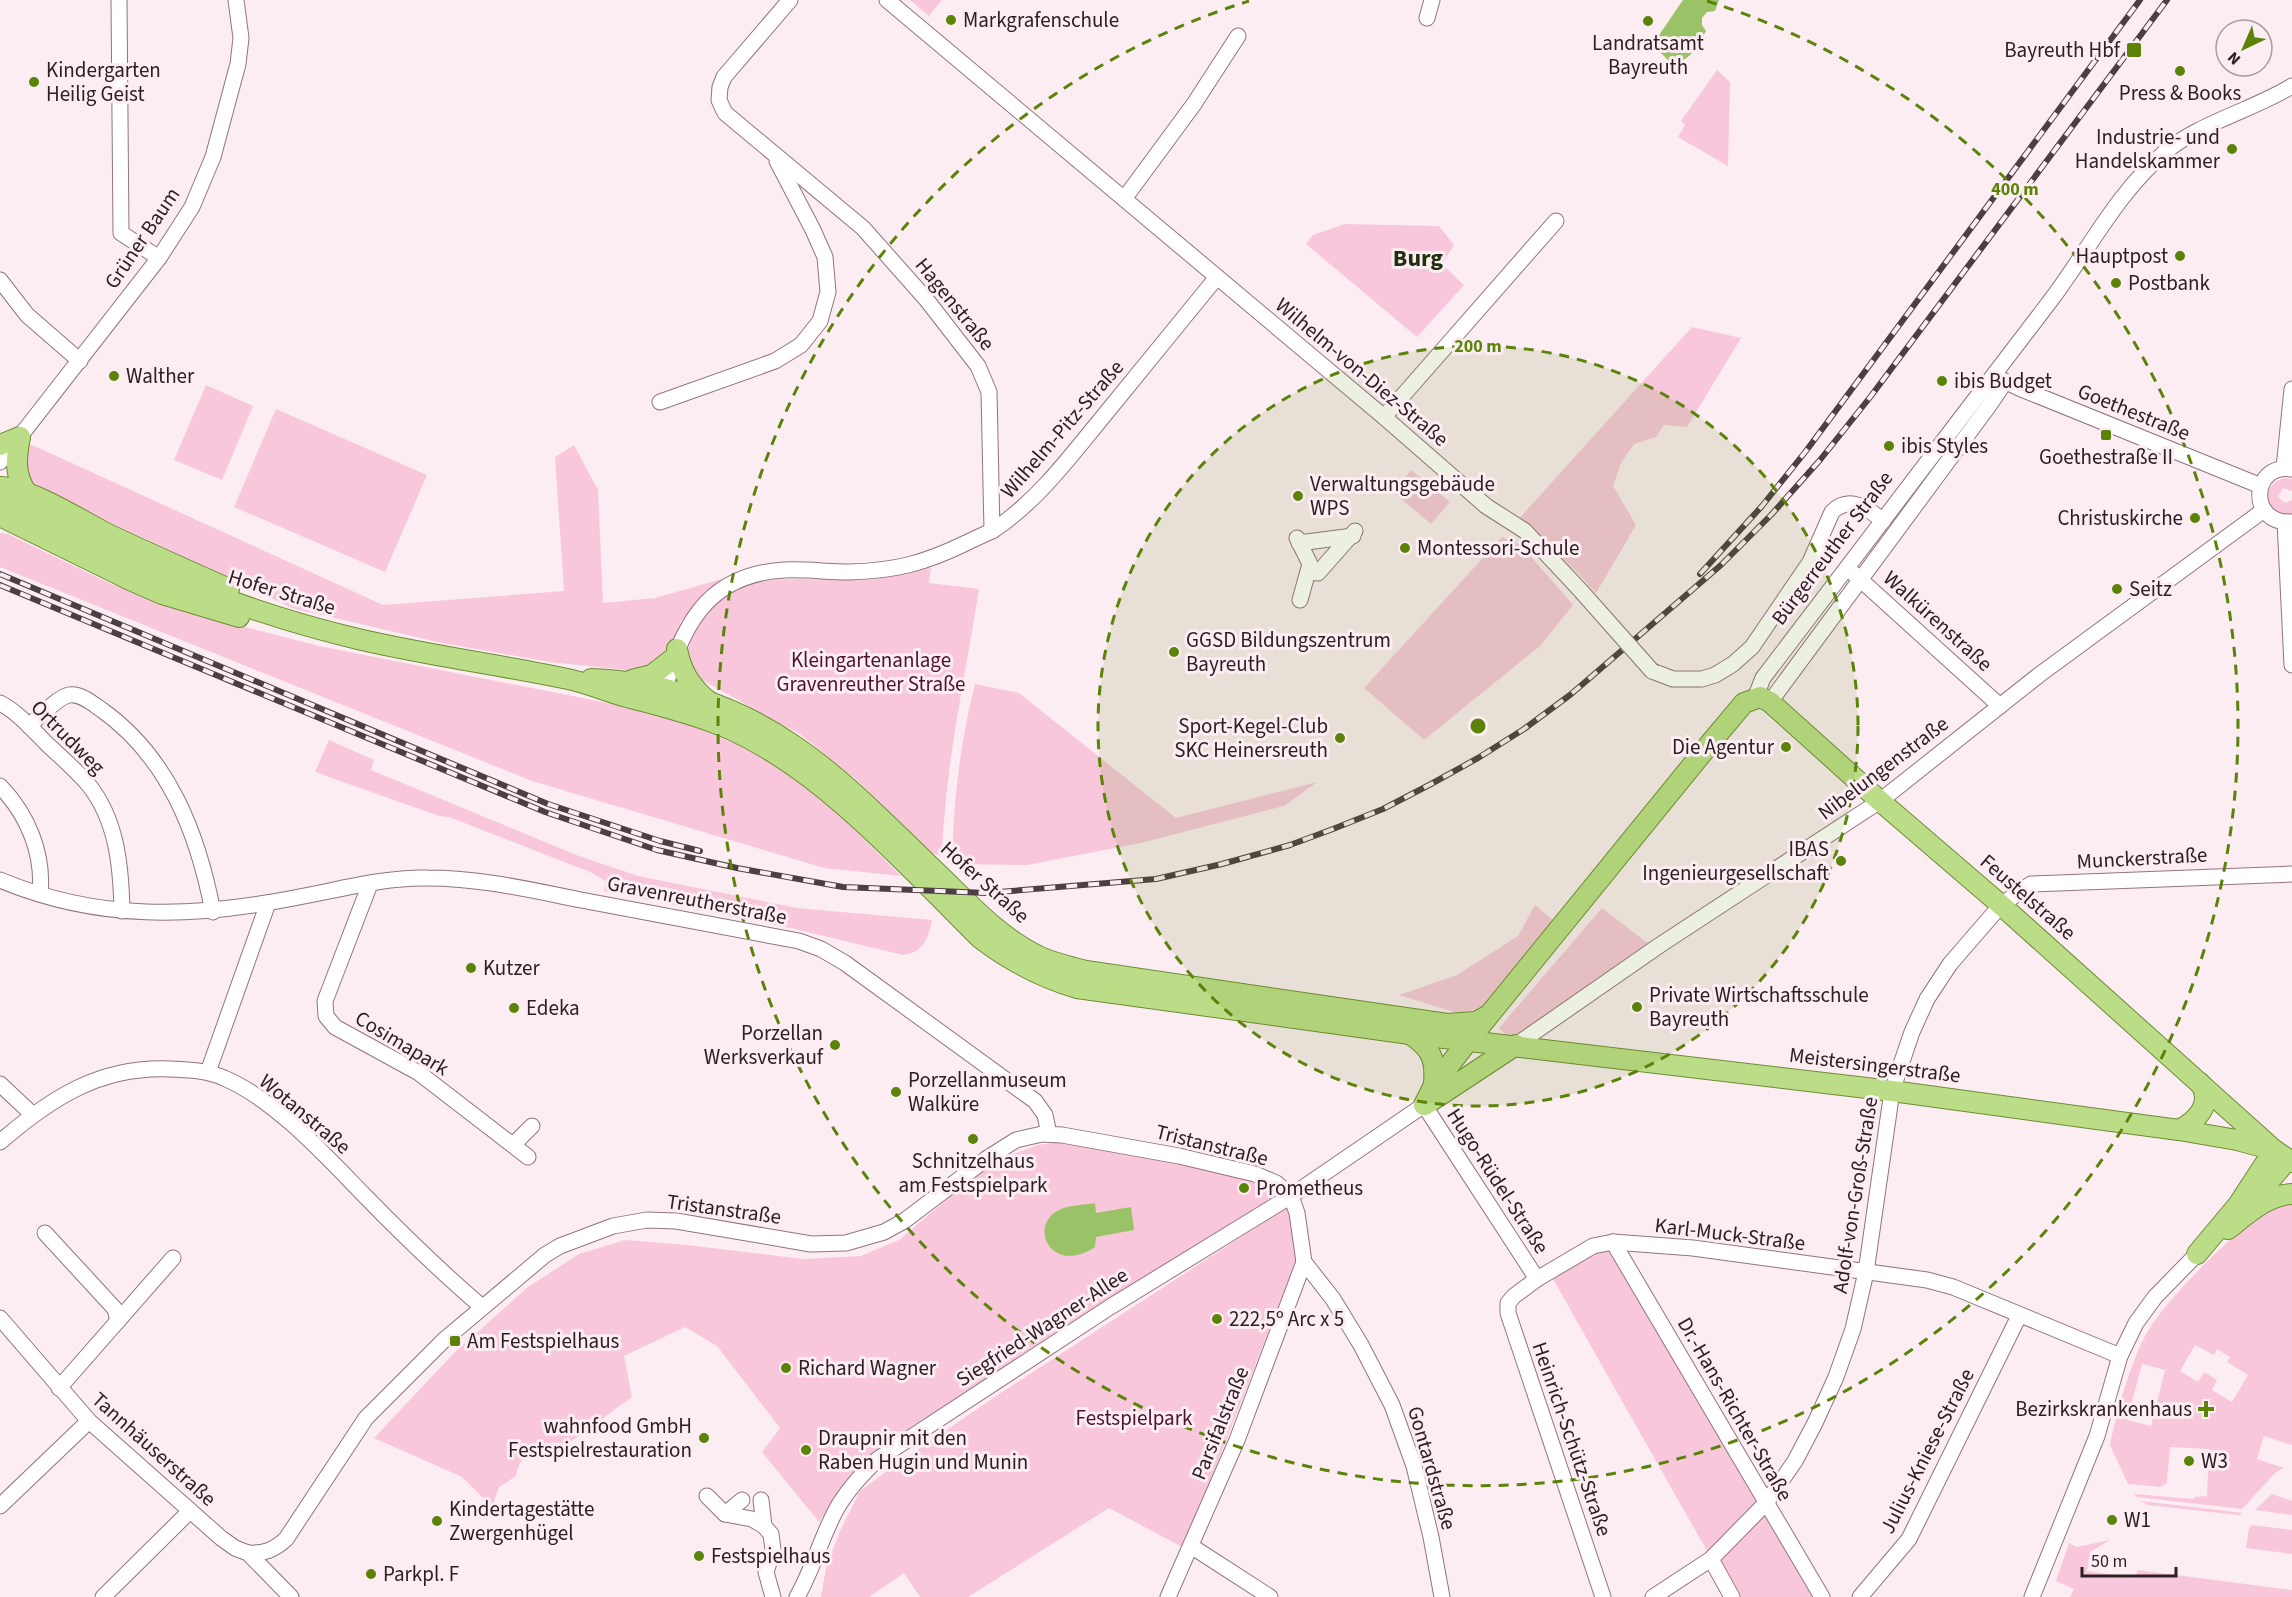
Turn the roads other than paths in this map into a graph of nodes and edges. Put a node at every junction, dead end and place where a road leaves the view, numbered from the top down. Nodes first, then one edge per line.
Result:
1 (119, 0) edge
2 (790, 0) edge
3 (887, 0) edge
4 (1432, 0) edge
5 (239, 1) edge
6 (1427, 18) dead end
7 (1238, 36) dead end
8 (2292, 86) edge
9 (775, 156) junction
10 (1124, 199) junction
11 (1556, 221) dead end
12 (159, 258) junction
13 (1217, 277) junction
14 (0, 280) edge
15 (80, 361) junction
16 (1999, 379) junction
17 (2292, 389) edge
18 (660, 402) dead end
19 (1384, 417) junction
20 (20, 436) junction
21 (0, 445) edge
22 (0, 462) edge
23 (2288, 469) edge
24 (2261, 486) junction
25 (0, 487) edge
26 (26, 492) junction
27 (0, 498) edge
28 (2264, 510) junction
29 (2, 520) edge
30 (1883, 521) junction
31 (2288, 522) edge
32 (992, 531) junction
33 (1848, 568) junction
34 (1308, 572) junction
35 (1859, 579) junction
36 (1300, 600) dead end
37 (295, 623) junction
38 (675, 653) junction
39 (2292, 665) edge
40 (567, 678) junction
41 (622, 681) junction
42 (662, 697) junction
43 (1756, 701) junction
44 (710, 702) junction
45 (0, 703) edge
46 (2000, 706) junction
47 (29, 726) junction
48 (0, 786) edge
49 (1880, 801) junction
50 (2292, 874) edge
51 (0, 880) edge
52 (370, 884) junction
53 (40, 894) junction
54 (268, 903) junction
55 (2001, 905) junction
56 (122, 911) junction
57 (213, 912) junction
58 (1487, 1016) junction
59 (1410, 1034) junction
60 (1468, 1041) junction
61 (1516, 1046) junction
62 (1453, 1059) junction
63 (208, 1072) junction
64 (1462, 1081) junction
65 (2200, 1083) junction
66 (0, 1084) edge
67 (1434, 1085) junction
68 (1892, 1091) junction
69 (1424, 1105) junction
70 (33, 1114) junction
71 (532, 1126) dead end
72 (2179, 1130) junction
73 (1049, 1134) junction
74 (0, 1142) edge
75 (513, 1145) junction
76 (528, 1157) dead end
77 (2285, 1157) edge
78 (2292, 1194) edge
79 (1291, 1196) junction
80 (2231, 1227) junction
81 (45, 1233) dead end
82 (1613, 1242) junction
83 (2198, 1254) junction
84 (173, 1258) dead end
85 (1304, 1262) junction
86 (1866, 1272) junction
87 (1537, 1279) junction
88 (1514, 1296) joint
89 (482, 1307) junction
90 (2019, 1316) junction
91 (0, 1318) edge
92 (118, 1321) junction
93 (2120, 1356) junction
94 (59, 1388) junction
95 (89, 1422) junction
96 (707, 1496) dead end
97 (741, 1500) dead end
98 (761, 1500) dead end
99 (1766, 1503) junction
100 (0, 1506) edge
101 (190, 1511) junction
102 (725, 1514) junction
103 (764, 1526) junction
104 (1191, 1546) junction
105 (248, 1553) junction
106 (1711, 1558) junction
107 (806, 1581) junction
108 (103, 1597) edge
109 (291, 1597) edge
110 (773, 1597) edge
111 (797, 1597) edge
112 (808, 1597) edge
113 (1168, 1597) edge
114 (1270, 1597) edge
115 (1442, 1597) edge
116 (1603, 1597) edge
117 (1653, 1597) edge
118 (1732, 1597) edge
119 (1822, 1597) edge
120 (1860, 1597) edge
121 (2032, 1597) edge

1 - 12 street
2 - 9 street, Hagenstraße
3 - 10 street, Wilhelm-von-Diez-Straße
4 - 6 street
5 - 12 street, Grüner Baum
7 - 10 street
8 - 16 street, Bürgerreuther Straße
9 - 18 street, Hagenstraße
9 - 32 street, Hagenstraße
10 - 13 street, Wilhelm-von-Diez-Straße
11 - 19 street
12 - 15 street, Grüner Baum
13 - 19 street, Wilhelm-von-Diez-Straße
13 - 32 street, Wilhelm-Pitz-Straße
14 - 15 street
15 - 20 street, Grüner Baum
16 - 24 street, Goethestraße
16 - 30 street, Bürgerreuther Straße
16 - 35 street, Bürgerreuther Straße
17 - 23 street
19 - 30 street, Wilhelm-von-Diez-Straße, bridge
20 - 21 main road
20 - 22 street, Grüner Baum
20 - 26 main road
23 - 24 street
24 - 28 street
25 - 26 main road
26 - 37 main road
27 - 37 main road, Hofer Straße
28 - 31 street
28 - 46 street, Nibelungenstraße
29 - 37 main road
30 - 33 street, Bürgerreuther Straße
31 - 39 street
32 - 38 street, Wilhelm-Pitz-Straße
33 - 35 street, Walkürenstraße
33 - 43 street, Bürgerreuther Straße
34 - 34 street
34 - 36 street
35 - 43 street, Bürgerreuther Straße
35 - 46 street, Walkürenstraße
37 - 40 main road, Hofer Straße
38 - 41 main road
38 - 42 street, Wilhelm-Pitz-Straße
38 - 44 main road
40 - 41 main road, Hofer Straße
40 - 42 main road, Hofer Straße
41 - 42 main road, Hofer Straße
42 - 44 main road, Hofer Straße
42 - 59 main road, Hofer Straße
43 - 49 main road, Feustelstraße
43 - 58 main road, Bürgerreuther Straße
44 - 58 main road, Hofer Straße
45 - 47 street, Ortrudweg
46 - 49 street, Nibelungenstraße
47 - 56 street, Ortrudweg
47 - 57 street
48 - 53 street
49 - 55 main road, Feustelstraße
49 - 61 street, Nibelungenstraße
50 - 55 street, Munckerstraße
51 - 53 street, Gravenreutherstraße
52 - 54 street, Gravenreutherstraße
52 - 73 street, Gravenreutherstraße
52 - 75 street, Cosimapark
53 - 56 street, Gravenreutherstraße
54 - 57 street, Gravenreutherstraße
54 - 63 street
55 - 65 main road, Feustelstraße
55 - 68 street, Adolf-von-Groß-Straße
56 - 57 street, Gravenreutherstraße
58 - 60 main road, Bürgerreuther Straße
59 - 60 main road, Hofer Straße
59 - 67 main road
60 - 61 main road, Meistersingerstraße
60 - 62 main road, Bürgerreuther Straße
61 - 64 main road
61 - 68 main road, Meistersingerstraße
62 - 64 main road
62 - 67 main road, Bürgerreuther Straße
63 - 70 street, Wotanstraße
63 - 89 street, Wotanstraße
64 - 69 main road
65 - 72 main road
65 - 77 main road, Feustelstraße
66 - 70 street
67 - 69 main road, Bürgerreuther Straße
68 - 72 main road, Meistersingerstraße
68 - 86 street, Adolf-von-Groß-Straße
69 - 79 street
69 - 87 street, Hugo-Rüdel-Straße
70 - 74 street, Wotanstraße
71 - 75 street
72 - 77 main road, Meistersingerstraße
73 - 79 street, Tristanstraße
73 - 89 street, Tristanstraße
75 - 76 street, Cosimapark
77 - 80 main road
77 - 83 main road
78 - 80 main road
79 - 85 street, Gontardstraße
79 - 107 street, Siegfried-Wagner-Allee
80 - 83 main road
81 - 92 street
82 - 86 street, Karl-Muck-Straße
82 - 87 street, Karl-Muck-Straße
82 - 99 street, Dr.-Hans-Richter-Straße
83 - 93 street
84 - 92 street
85 - 104 street, Parsifalstraße
85 - 115 street, Gontardstraße
86 - 90 street, Karl-Muck-Straße
86 - 99 street, Adolf-von-Groß-Straße
87 - 88 street, Karl-Muck-Straße
88 - 116 street, Heinrich-Schütz-Straße
89 - 105 street, Tristanstraße
90 - 93 street, Karl-Muck-Straße
90 - 120 street, Julius-Kniese-Straße
91 - 94 street, Tannhäuserstraße
92 - 94 street
93 - 121 street
94 - 95 street, Tannhäuserstraße
95 - 100 street
95 - 101 street, Tannhäuserstraße
96 - 102 street
97 - 102 street
98 - 103 street
99 - 106 street, Adolf-von-Groß-Straße
99 - 119 street, Dr.-Hans-Richter-Straße
101 - 105 street, Tannhäuserstraße
101 - 108 street
102 - 103 street
103 - 110 street
104 - 113 street, Parsifalstraße
104 - 114 street
105 - 109 street, Tannhäuserstraße
106 - 117 street, Adolf-von-Groß-Straße
106 - 118 street
107 - 111 street, Siegfried-Wagner-Allee
107 - 112 street

